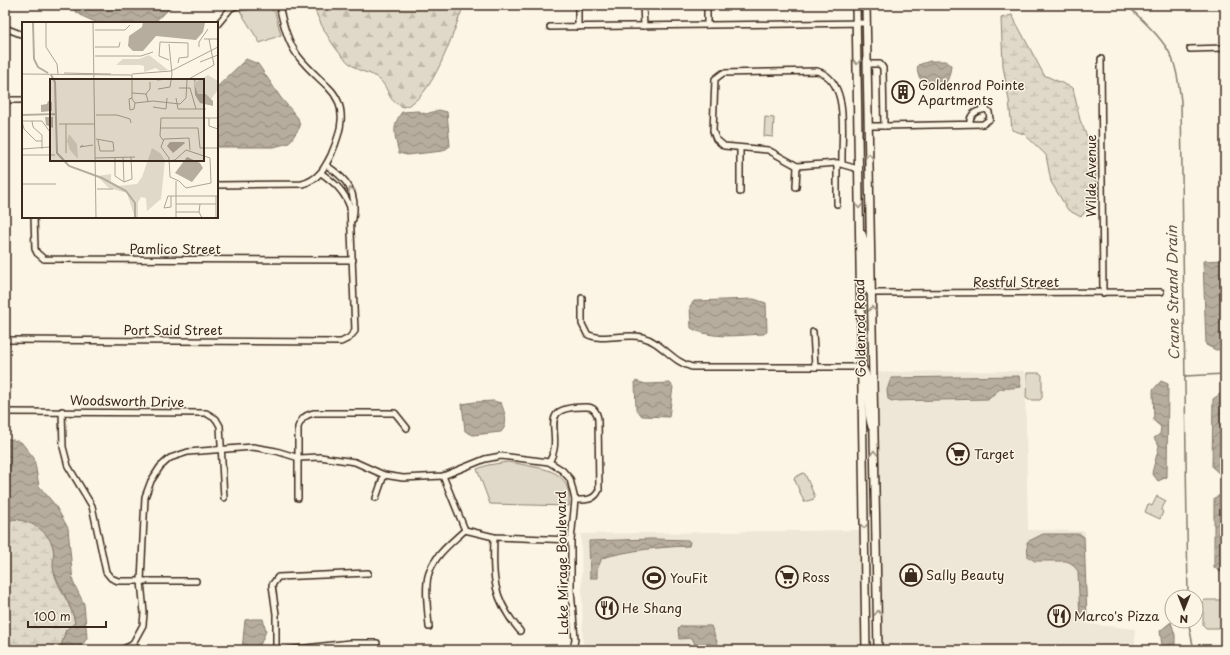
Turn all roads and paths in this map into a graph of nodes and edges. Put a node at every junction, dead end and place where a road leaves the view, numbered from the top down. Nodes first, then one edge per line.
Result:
1 (239, 5) edge
2 (279, 5) edge
3 (578, 5) edge
4 (643, 5) edge
5 (707, 5) edge
6 (856, 5) edge
7 (866, 5) edge
8 (856, 23) junction
9 (867, 23) junction
10 (218, 24) edge
11 (707, 25) junction
12 (644, 26) junction
13 (550, 27) dead end
14 (578, 27) junction
15 (5, 28) edge
16 (22, 35) edge
17 (1225, 48) edge
18 (1190, 49) dead end
19 (1101, 58) dead end
20 (867, 64) junction
21 (5, 100) edge
22 (22, 100) edge
23 (970, 124) dead end
24 (868, 126) junction
25 (884, 126) junction
26 (740, 148) junction
27 (840, 164) junction
28 (326, 165) junction
29 (797, 166) junction
30 (858, 169) junction
31 (321, 172) junction
32 (218, 185) edge
33 (796, 187) dead end
34 (740, 192) dead end
35 (837, 204) dead end
36 (34, 218) edge
37 (352, 226) junction
38 (859, 226) junction
39 (870, 234) junction
40 (353, 260) junction
41 (1161, 292) dead end
42 (872, 293) junction
43 (1103, 293) junction
44 (582, 298) dead end
45 (813, 332) dead end
46 (5, 340) edge
47 (814, 367) junction
48 (862, 367) junction
49 (62, 411) junction
50 (5, 412) edge
51 (407, 428) dead end
52 (874, 435) junction
53 (223, 449) junction
54 (299, 458) junction
55 (549, 462) junction
56 (384, 475) junction
57 (443, 476) junction
58 (864, 492) junction
59 (875, 492) junction
60 (224, 498) dead end
61 (298, 498) dead end
62 (376, 498) dead end
63 (575, 500) junction
64 (465, 530) junction
65 (494, 537) junction
66 (571, 540) junction
67 (368, 573) dead end
68 (196, 580) dead end
69 (140, 581) junction
70 (866, 615) junction
71 (429, 626) dead end
72 (520, 630) dead end
73 (377, 643) dead end
74 (132, 645) junction
75 (121, 650) edge
76 (140, 650) edge
77 (276, 650) edge
78 (288, 650) edge
79 (573, 650) edge
80 (861, 650) edge
81 (866, 650) edge
82 (878, 650) edge

1 - 10 street
2 - 28 street
3 - 14 street
4 - 12 street
5 - 11 street
6 - 8 main road, Goldenrod Road
7 - 9 main road, Goldenrod Road
8 - 9 street
8 - 11 street
8 -> 30 main road, Goldenrod Road
9 - 20 main road, Goldenrod Road
11 - 12 street
12 - 14 street
13 - 14 street
15 - 16 street
17 - 18 street
19 - 43 street, Wilde Avenue
20 - 24 main road, Goldenrod Road
20 - 25 street
21 - 22 street
23 - 25 street
24 - 25 street
39 -> 24 main road, Goldenrod Road
26 - 27 street
26 - 29 street
26 - 34 street
27 - 29 street
27 - 30 street
27 - 35 street
28 - 31 street
37 -> 28 street
29 - 33 street
30 -> 38 main road, Goldenrod Road
30 - 39 main road
31 - 32 street
31 - 37 street
36 - 40 street, Pamlico Street
37 - 40 street
38 - 42 main road
38 - 48 main road, Goldenrod Road
39 - 42 main road, Goldenrod Road
40 - 46 street, Port Said Street
41 - 43 street, Restful Street
42 - 43 street, Restful Street
52 -> 42 main road, Goldenrod Road
44 - 47 street
45 - 47 street
47 - 48 street
48 - 52 main road
48 - 58 main road, Goldenrod Road
49 - 50 street, Woodsworth Drive
49 - 53 street, Woodsworth Drive
49 - 69 street
51 - 54 street
59 -> 52 main road, Goldenrod Road
53 - 54 street, Lake Mirage Boulevard
53 - 60 street, Woodsworth Drive
53 - 69 street, Lake Mirage Boulevard
54 - 56 street, Lake Mirage Boulevard
54 - 61 street
55 - 57 street, Lake Mirage Boulevard
55 - 63 street, Lake Mirage Boulevard
55 - 63 street
56 - 57 street, Lake Mirage Boulevard
56 - 62 street
57 - 64 street
58 - 59 street
58 -> 70 main road, Goldenrod Road
82 -> 59 main road, Goldenrod Road
63 - 66 street, Lake Mirage Boulevard
64 - 65 street
64 - 71 street
65 - 66 street
65 - 72 street
66 - 79 street, Lake Mirage Boulevard
67 - 77 street
68 - 69 street
69 - 74 street, Lake Mirage Boulevard
70 - 80 main road
70 - 81 main road, Goldenrod Road
73 - 78 street
74 - 75 street
74 - 76 street

